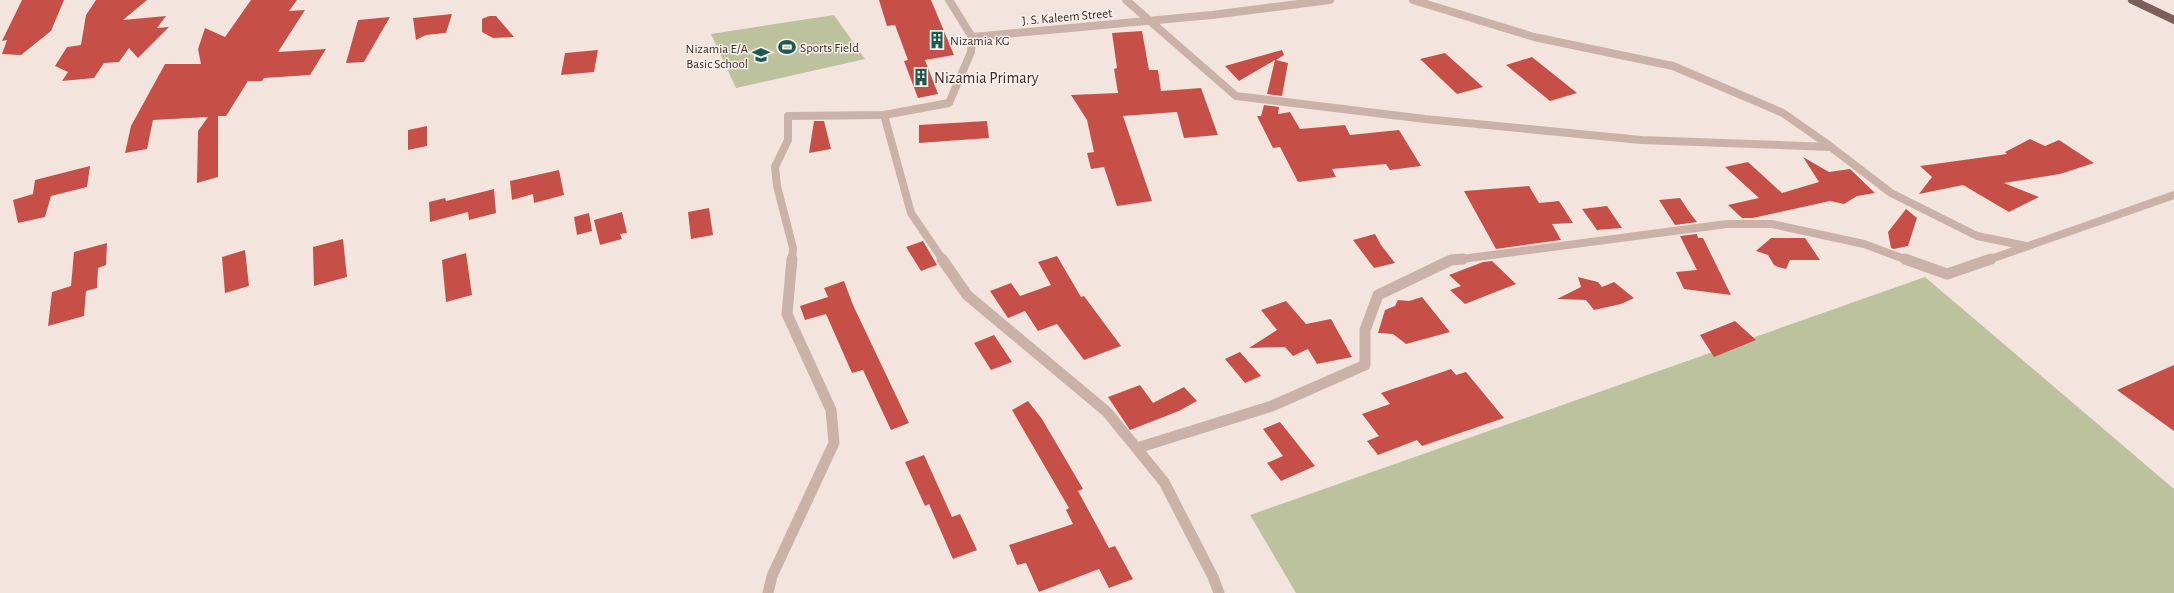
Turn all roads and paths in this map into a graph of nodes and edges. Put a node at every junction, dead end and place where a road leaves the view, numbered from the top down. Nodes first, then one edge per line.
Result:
1 (949, 0) edge
2 (1126, 0) edge
3 (1330, 0) edge
4 (1413, 0) edge
5 (2132, 0) edge
6 (1291, 2) edge
7 (2174, 20) edge
8 (1152, 21) junction
9 (972, 37) junction
10 (884, 115) junction
11 (1831, 147) junction
12 (2174, 195) edge
13 (2026, 246) junction
14 (1136, 448) junction
15 (768, 593) edge
16 (1219, 593) edge

1 - 9 street
2 - 8 street
3 - 6 street, J. S. Kaleem Street
4 - 11 street
5 - 7 main road
6 - 8 street, J. S. Kaleem Street
8 - 9 street, J. S. Kaleem Street
8 - 11 street
9 - 10 street
10 - 14 street
10 - 15 street
11 - 13 street
12 - 13 street
13 - 14 street
14 - 16 street

